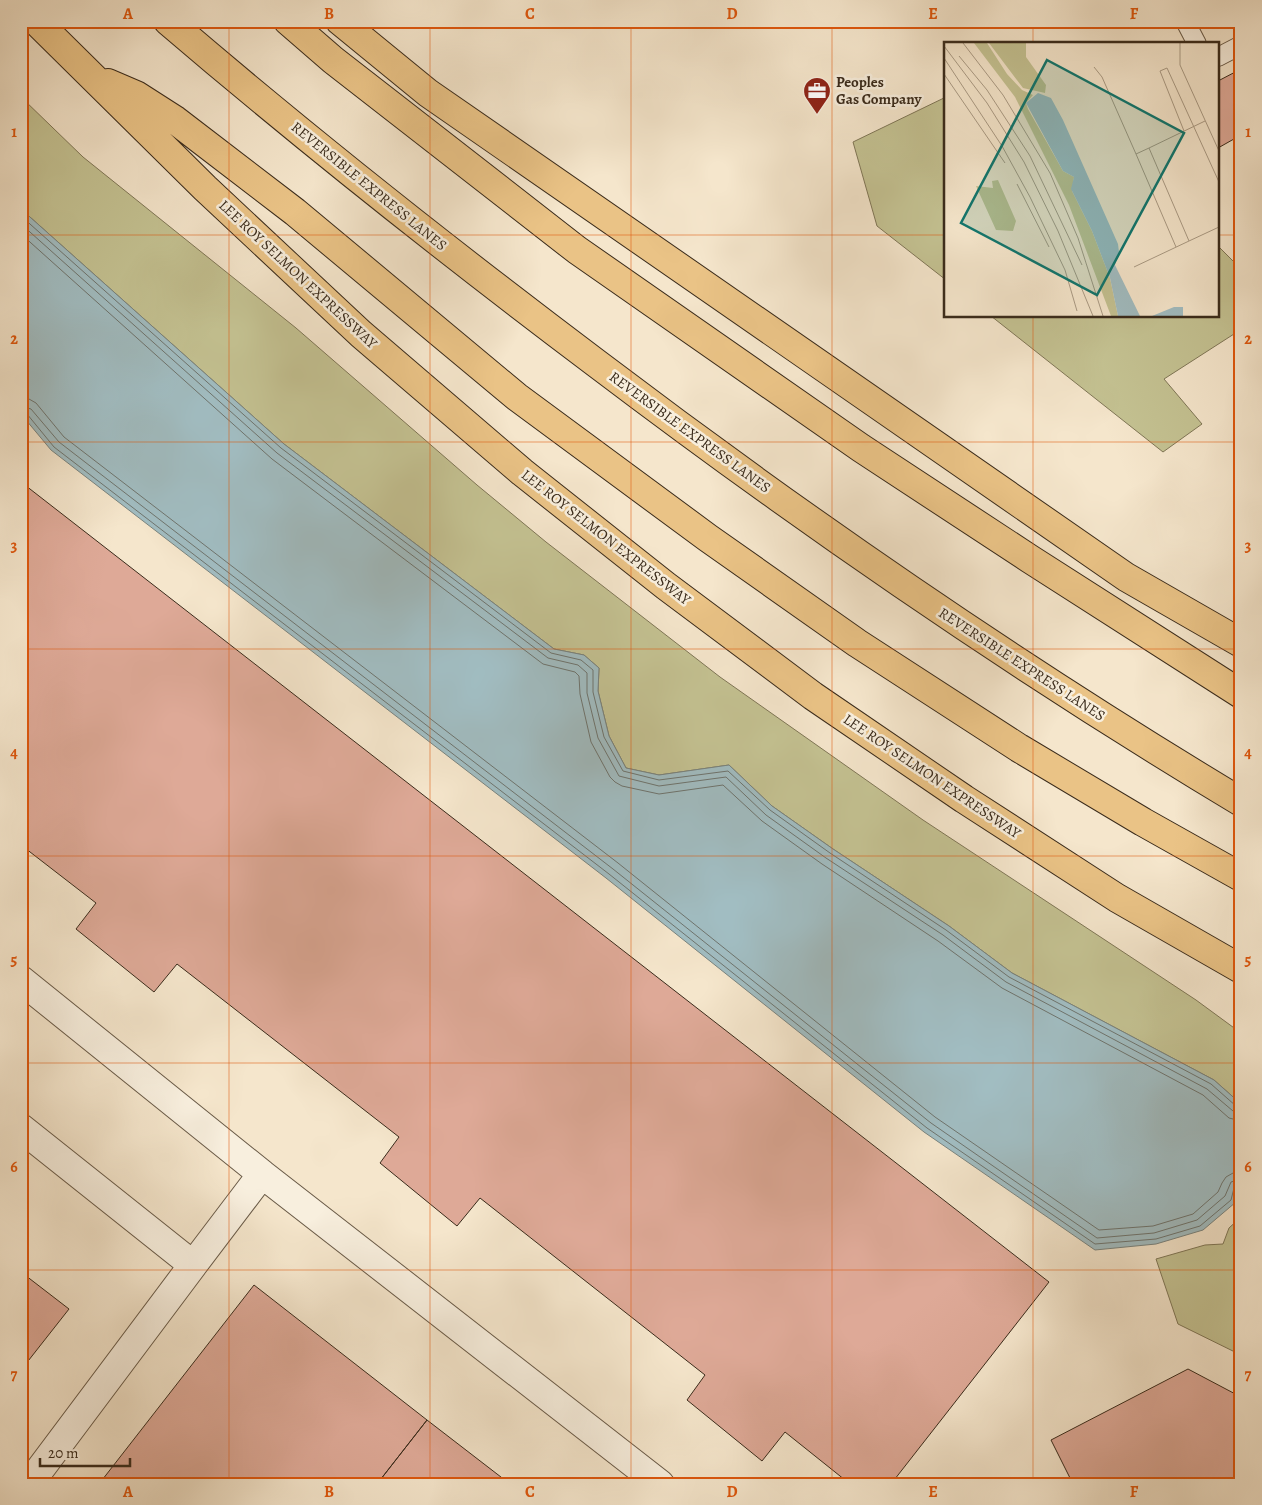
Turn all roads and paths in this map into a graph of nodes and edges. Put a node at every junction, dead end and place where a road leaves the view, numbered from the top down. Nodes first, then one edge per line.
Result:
1 (36, 21) edge
2 (168, 21) edge
3 (288, 21) edge
4 (340, 21) edge
5 (1185, 21) edge
6 (1196, 42) edge
7 (1241, 45) edge
8 (1220, 56) edge
9 (93, 77) junction
10 (1241, 643) edge
11 (1241, 694) edge
12 (1241, 802) edge
13 (1241, 877) edge
14 (1241, 969) edge
15 (21, 980) edge
16 (21, 1128) edge
17 (262, 1174) junction
18 (193, 1265) junction
19 (29, 1484) edge
20 (660, 1484) edge

1 - 9 highway, LEE ROY SELMON EXPRESSWAY
2 - 12 highway, REVERSIBLE EXPRESS LANES
3 - 11 highway
4 - 10 highway
5 - 6 lane
7 - 8 lane
9 - 13 highway
9 - 14 highway, LEE ROY SELMON EXPRESSWAY
15 - 17 street
16 - 18 street
17 - 18 street
17 - 20 street
18 - 19 street

